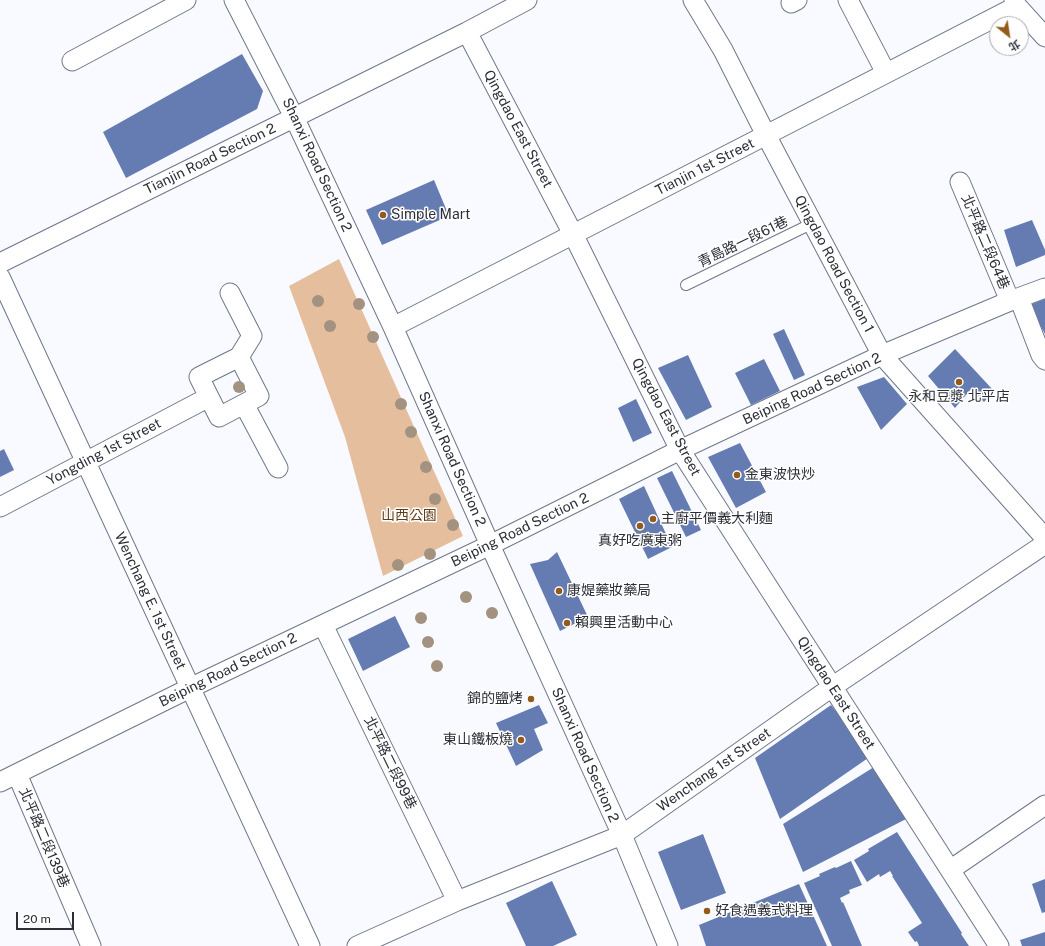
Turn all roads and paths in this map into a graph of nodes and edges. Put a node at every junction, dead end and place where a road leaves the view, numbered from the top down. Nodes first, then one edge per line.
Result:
1 (186, 0) edge
2 (234, 0) edge
3 (527, 0) edge
4 (693, 0) edge
5 (848, 0) edge
6 (1016, 3) edge
7 (467, 32) junction
8 (1045, 37) edge
9 (72, 61) dead end
10 (886, 74) junction
11 (294, 117) junction
12 (766, 135) junction
13 (960, 182) dead end
14 (813, 223) junction
15 (573, 234) junction
16 (0, 263) edge
17 (0, 277) edge
18 (686, 285) dead end
19 (1045, 288) edge
20 (230, 292) dead end
21 (1014, 300) junction
22 (393, 327) junction
23 (882, 355) junction
24 (239, 357) junction
25 (1045, 360) edge
26 (209, 397) junction
27 (244, 404) junction
28 (680, 450) junction
29 (85, 462) junction
30 (278, 468) dead end
31 (0, 507) edge
32 (1045, 538) edge
33 (1045, 544) edge
34 (490, 545) junction
35 (323, 624) junction
36 (832, 687) junction
37 (190, 688) junction
38 (17, 774) junction
39 (0, 782) edge
40 (1045, 805) edge
41 (622, 835) junction
42 (950, 870) junction
43 (457, 901) junction
44 (91, 946) edge
45 (310, 946) edge
46 (357, 946) edge
47 (668, 946) edge
48 (998, 946) edge

1 - 9 street
2 - 11 street, Shanxi Road Section 2
3 - 7 street, Tianjin Road Section 2
4 - 12 street, Qingdao Road Section 1
5 - 10 street
6 - 8 street
6 - 10 street, Tianjin 1st Street
7 - 11 street, Tianjin Road Section 2
7 - 15 street, Qingdao East Street
10 - 12 street, Tianjin 1st Street
11 - 16 street, Tianjin Road Section 2
11 - 22 street, Shanxi Road Section 2
12 - 14 street, Qingdao Road Section 1
12 - 15 street, Tianjin 1st Street
13 - 21 street, 北平路二段64巷
14 - 18 lane, 青島路一段61巷
14 - 23 street, Qingdao Road Section 1
15 - 22 street, Tianjin 1st Street
15 - 28 street, Qingdao East Street
17 - 29 street, Wenchang E. 1st Street
19 - 21 street, Beiping Road Section 2
20 - 24 street
21 - 23 street, Beiping Road Section 2
21 - 25 street, 北平路二段64巷
22 - 34 street, Shanxi Road Section 2
23 - 28 street, Beiping Road Section 2
23 - 32 street, Qingdao Road Section 1
24 - 26 street
24 - 27 street
26 - 27 street
26 - 29 street, Yongding 1st Street
27 - 30 street
28 - 34 street, Beiping Road Section 2
28 - 36 street, Qingdao East Street
29 - 31 street, Yongding 1st Street
29 - 37 street, Wenchang E. 1st Street
33 - 36 street, Wenchang 1st Street
34 - 35 street, Beiping Road Section 2
34 - 41 street, Shanxi Road Section 2
35 - 37 street, Beiping Road Section 2
35 - 43 street, 北平路二段99巷
36 - 41 street, Wenchang 1st Street
36 - 42 street, Qingdao East Street
37 - 38 street, Beiping Road Section 2
37 - 45 street, Wenchang E. 1st Street
38 - 39 street, Beiping Road Section 2
38 - 44 street, 北平路二段139巷
40 - 42 street
41 - 43 street, Wenchang 1st Street
41 - 47 street, Shanxi Road Section 2
42 - 48 street, Qingdao East Street
43 - 46 street, Wenchang 1st Street

